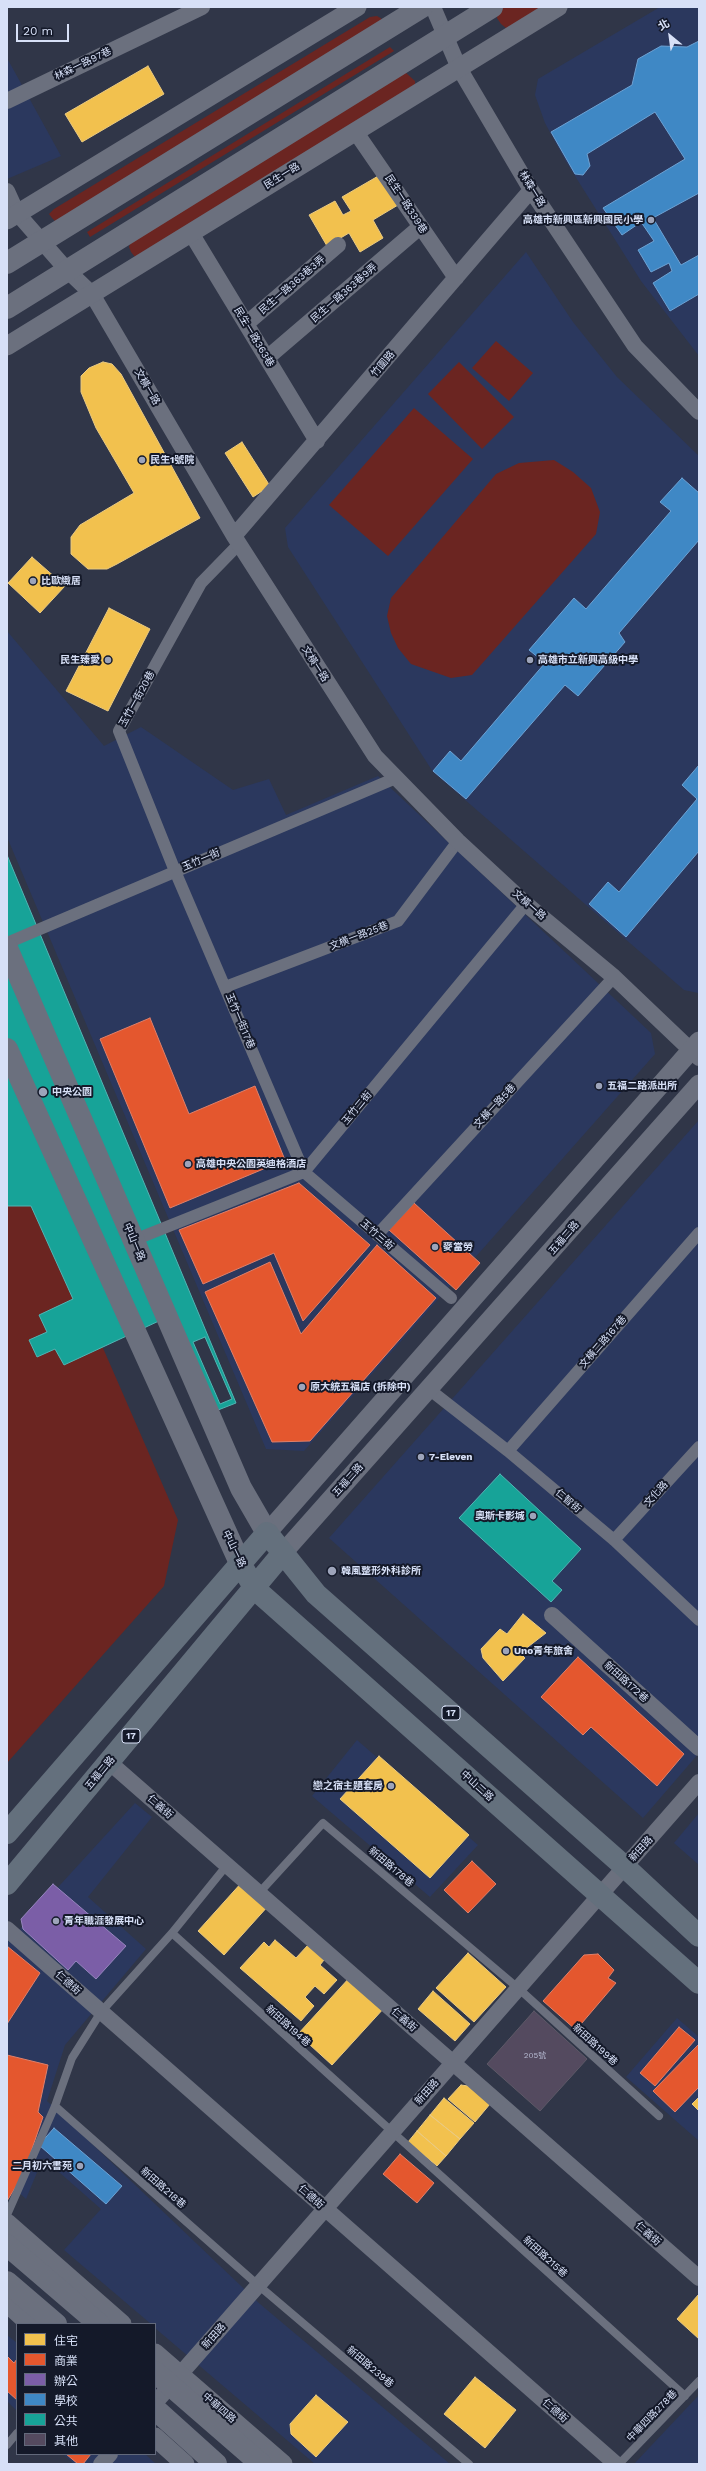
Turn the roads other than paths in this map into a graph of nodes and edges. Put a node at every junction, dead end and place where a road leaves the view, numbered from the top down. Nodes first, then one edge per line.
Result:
1 (202, 7) edge
2 (357, 7) edge
3 (422, 7) edge
4 (433, 7) edge
5 (492, 7) edge
6 (558, 7) edge
7 (446, 36) junction
8 (459, 68) junction
9 (7, 101) edge
10 (355, 131) junction
11 (532, 190) junction
12 (7, 191) edge
13 (12, 216) edge
14 (420, 227) junction
15 (191, 233) junction
16 (41, 241) junction
17 (338, 245) dead end
18 (7, 263) edge
19 (67, 270) junction
20 (456, 278) junction
21 (92, 294) junction
22 (7, 308) edge
23 (246, 324) junction
24 (7, 346) edge
25 (267, 358) junction
26 (699, 412) edge
27 (317, 441) junction
28 (236, 540) junction
29 (396, 778) junction
30 (458, 840) junction
31 (175, 871) junction
32 (526, 904) junction
33 (7, 943) edge
34 (7, 948) edge
35 (614, 977) junction
36 (225, 987) junction
37 (7, 1049) edge
38 (696, 1050) edge
39 (699, 1084) edge
40 (304, 1172) junction
41 (699, 1233) edge
42 (377, 1235) junction
43 (134, 1240) junction
44 (451, 1298) dead end
45 (430, 1390) junction
46 (699, 1447) edge
47 (508, 1451) junction
48 (267, 1533) junction
49 (614, 1540) junction
50 (282, 1554) junction
51 (240, 1563) junction
52 (255, 1589) junction
53 (552, 1615) dead end
54 (699, 1619) edge
55 (699, 1748) edge
56 (109, 1762) junction
57 (699, 1782) edge
58 (7, 1833) edge
59 (227, 1865) junction
60 (625, 1867) junction
61 (7, 1884) edge
62 (259, 1893) junction
63 (601, 1895) junction
64 (7, 1930) edge
65 (172, 1933) junction
66 (699, 1936) edge
67 (699, 1983) edge
68 (518, 1988) junction
69 (101, 2012) junction
70 (453, 2063) junction
71 (55, 2106) junction
72 (659, 2116) dead end
73 (392, 2134) junction
74 (325, 2209) junction
75 (7, 2215) edge
76 (7, 2223) edge
77 (7, 2245) edge
78 (699, 2278) edge
79 (7, 2282) edge
80 (258, 2285) junction
81 (7, 2303) edge
82 (29, 2323) edge
83 (55, 2323) edge
84 (98, 2323) edge
85 (121, 2323) edge
86 (156, 2355) edge
87 (168, 2377) edge
88 (699, 2381) edge
89 (685, 2396) junction
90 (156, 2401) edge
91 (156, 2410) edge
92 (16, 2434) edge
93 (156, 2439) edge
94 (7, 2445) edge
95 (109, 2455) edge
96 (101, 2464) edge
97 (184, 2464) edge
98 (216, 2464) edge
99 (261, 2464) edge
100 (283, 2464) edge
101 (469, 2464) edge
102 (617, 2464) edge

1 - 9 street, 林森一路97巷
2 - 13 street
3 - 16 main road
4 - 7 street, 林森一路
5 - 7 main road
6 - 8 street, 民生一路
7 - 8 street, 林森一路
7 - 19 main road
8 - 10 street, 民生一路
8 - 11 street, 林森一路
10 - 14 street, 民生一路339巷
10 - 15 street, 民生一路
11 - 20 street, 竹圍路
11 - 26 street, 林森一路
12 - 13 street, 文橫一路
13 - 16 street, 文橫一路
14 - 20 street, 民生一路339巷
14 - 25 street, 民生一路363巷9弄
15 - 21 street, 民生一路
15 - 23 street, 民生一路363巷
16 - 18 main road
16 - 19 street, 文橫一路
17 - 23 street, 民生一路363巷3弄
19 - 21 street, 文橫一路
19 - 22 main road
20 - 27 street, 竹圍路
21 - 24 street, 民生一路
21 - 28 street, 文橫一路
23 - 25 street, 民生一路363巷
25 - 27 street, 民生一路363巷
27 - 28 street, 竹圍路
28 - 29 street, 文橫一路
28 - 31 street, 玉竹一街20巷
29 - 30 street, 文橫一路
29 - 31 street, 玉竹一街
30 - 32 street, 文橫一路
30 - 36 street, 文橫一路25巷
31 - 33 street, 玉竹一街
31 - 36 street, 玉竹一街17巷
32 - 35 street, 文橫一路
32 - 40 street, 玉竹二街
34 - 43 main road, 中山一路
35 - 38 street, 文橫一路
35 - 42 street, 文橫一路5巷
36 - 40 street, 玉竹一街17巷
37 - 51 main road, 中山一路
38 - 48 street
39 - 45 street, 五福二路
40 - 42 street, 玉竹三街
40 - 43 street, 玉竹二街
41 - 47 street, 文橫二路167巷
42 - 44 street, 玉竹三街
43 - 48 main road, 中山一路
45 - 47 street, 仁智街
45 - 50 street, 五福二路
46 - 49 street, 文化路
47 - 49 street, 仁智街
48 - 50 main road, 17
48 - 51 main road
49 - 54 street, 仁智街
50 - 52 main road, 五福二路 / 17
50 - 60 main road, 17
51 - 52 main road, 中山一路
51 - 58 main road
52 - 56 main road, 五福二路 / 17
52 - 63 main road, 中山二路
53 - 55 street, 新田路172巷
56 - 59 street, 仁義街
56 - 61 main road, 五福二路 / 17
57 - 60 street, 新田路
59 - 62 street, 仁義街
59 - 65 lane
60 - 63 street, 新田路
60 - 66 main road, 17
62 - 68 lane, 新田路178巷
62 - 70 street, 仁義街
63 - 67 main road, 中山二路
63 - 68 street, 新田路
64 - 69 street, 仁德街
65 - 69 lane
65 - 73 lane, 新田路194巷
68 - 70 street, 新田路
68 - 72 lane, 新田路199巷
69 - 71 lane
69 - 74 street, 仁德街
70 - 73 street, 新田路
70 - 78 street, 仁義街
71 - 75 lane
71 - 80 lane, 新田路218巷
73 - 74 street, 新田路
73 - 89 lane, 新田路215巷
74 - 80 street, 新田路
74 - 102 street, 仁德街
76 - 85 street
77 - 84 main road
79 - 83 main road
80 - 87 street, 新田路
80 - 101 lane, 新田路239巷
81 - 82 street
86 - 87 street, 中華四路
87 - 90 street, 新田路
87 - 99 main road, 中華四路
87 - 100 street, 中華四路
88 - 89 lane, 中華四路278巷
89 - 102 lane, 中華四路278巷
91 - 98 main road
92 - 94 lane
93 - 97 street
95 - 96 street

